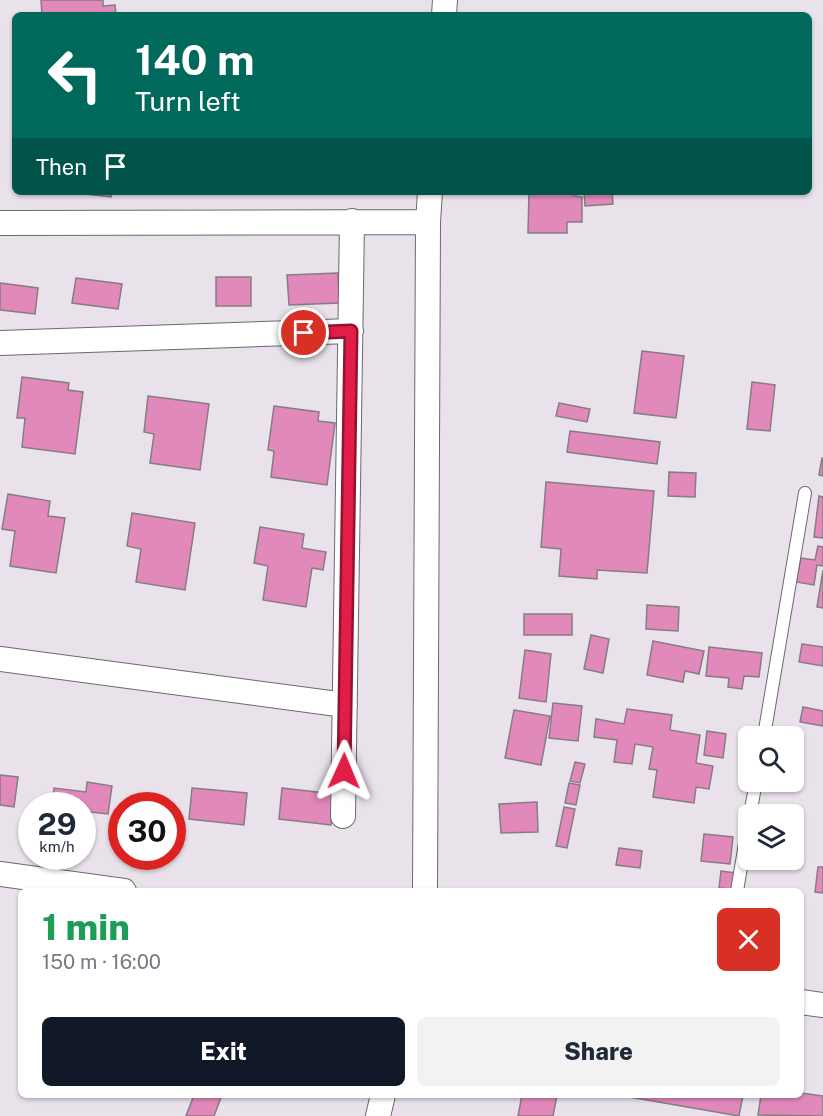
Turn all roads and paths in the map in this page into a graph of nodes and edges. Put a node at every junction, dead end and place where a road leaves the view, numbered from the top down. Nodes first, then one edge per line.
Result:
1 (430, 195) edge
2 (352, 221) junction
3 (428, 222) junction
4 (0, 223) edge
5 (351, 331) junction
6 (0, 343) edge
7 (805, 493) dead end
8 (0, 659) edge
9 (345, 705) junction
10 (766, 726) edge
11 (343, 816) dead end
12 (741, 870) edge
13 (0, 874) edge
14 (102, 888) edge
15 (426, 888) edge
16 (738, 888) edge
17 (804, 1002) edge
18 (823, 1005) edge
19 (382, 1098) edge
20 (378, 1116) edge

1 - 3 street
2 - 3 street
2 - 4 street
2 - 5 street
3 - 15 street
5 - 6 street
5 - 9 street
7 - 10 lane
8 - 9 street
9 - 11 street
12 - 16 lane
13 - 14 street
17 - 18 street
19 - 20 street

